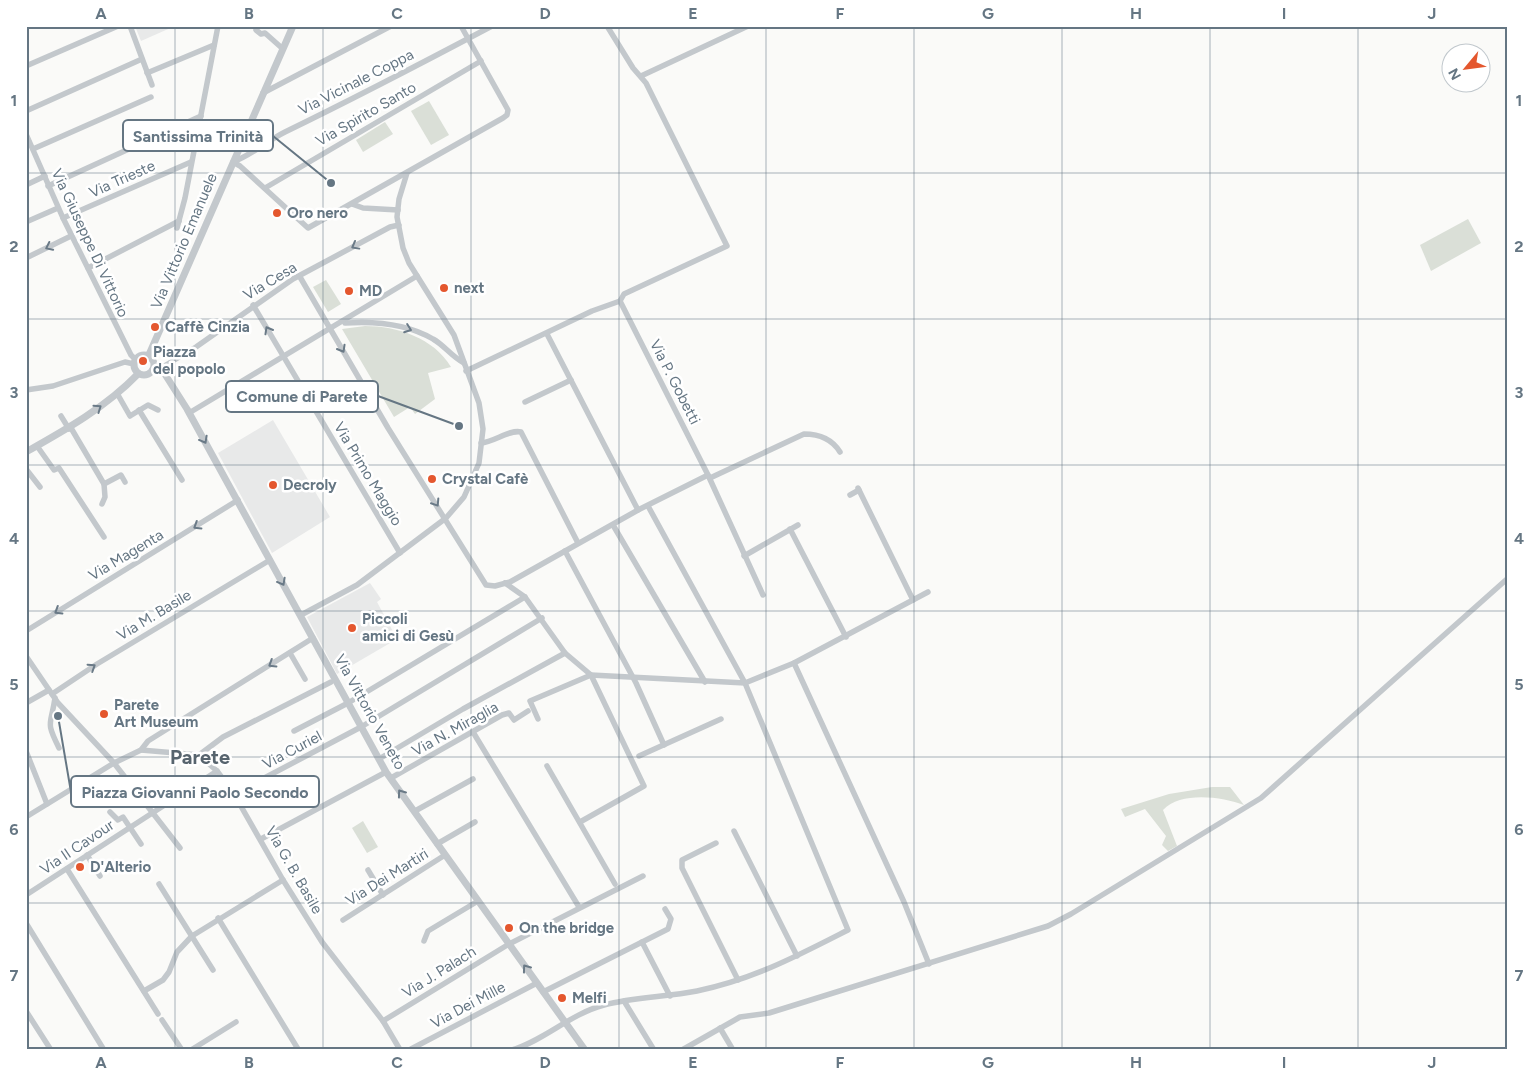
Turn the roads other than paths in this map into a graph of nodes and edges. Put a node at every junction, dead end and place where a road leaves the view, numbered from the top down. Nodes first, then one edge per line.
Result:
1 (118, 26) edge
2 (130, 26) edge
3 (218, 26) edge
4 (292, 26) edge
5 (391, 26) edge
6 (461, 26) edge
7 (492, 26) edge
8 (607, 26) edge
9 (748, 26) edge
10 (256, 30) dead end
11 (468, 39) junction
12 (214, 44) junction
13 (283, 49) junction
14 (142, 59) junction
15 (481, 61) junction
16 (26, 66) edge
17 (147, 73) junction
18 (641, 76) junction
19 (152, 85) dead end
20 (263, 93) junction
21 (151, 97) dead end
22 (26, 110) edge
23 (201, 116) junction
24 (26, 134) edge
25 (30, 146) edge
26 (191, 162) junction
27 (233, 162) junction
28 (407, 173) junction
29 (45, 176) junction
30 (26, 185) edge
31 (48, 186) junction
32 (265, 188) junction
33 (352, 204) junction
34 (58, 208) junction
35 (398, 210) junction
36 (63, 218) junction
37 (26, 222) edge
38 (399, 225) junction
39 (71, 236) junction
40 (26, 258) edge
41 (88, 268) junction
42 (417, 276) junction
43 (300, 277) junction
44 (620, 301) junction
45 (254, 305) junction
46 (342, 323) junction
47 (331, 328) junction
48 (547, 334) junction
49 (283, 355) junction
50 (148, 357) junction
51 (135, 362) junction
52 (464, 363) junction
53 (161, 368) junction
54 (153, 370) junction
55 (466, 371) junction
56 (138, 374) junction
57 (571, 380) junction
58 (26, 390) edge
59 (118, 395) junction
60 (525, 402) dead end
61 (139, 410) junction
62 (158, 410) dead end
63 (189, 413) junction
64 (61, 416) dead end
65 (70, 428) junction
66 (481, 443) junction
67 (37, 446) junction
68 (26, 452) edge
69 (840, 452) dead end
70 (26, 469) edge
71 (709, 477) junction
72 (182, 480) dead end
73 (125, 482) dead end
74 (104, 484) junction
75 (40, 487) dead end
76 (850, 495) dead end
77 (238, 500) junction
78 (102, 504) dead end
79 (648, 506) junction
80 (638, 510) junction
81 (446, 518) junction
82 (613, 524) junction
83 (798, 525) dead end
84 (790, 529) junction
85 (104, 537) dead end
86 (578, 543) junction
87 (564, 551) junction
88 (400, 553) junction
89 (744, 556) junction
90 (270, 560) junction
91 (1507, 579) edge
92 (506, 584) junction
93 (928, 592) dead end
94 (763, 595) dead end
95 (525, 596) junction
96 (913, 600) junction
97 (301, 615) junction
98 (542, 618) junction
99 (26, 631) edge
100 (846, 637) junction
101 (313, 638) junction
102 (290, 653) junction
103 (565, 653) junction
104 (26, 656) edge
105 (794, 663) junction
106 (591, 675) junction
107 (633, 678) junction
108 (306, 679) dead end
109 (334, 680) junction
110 (705, 682) junction
111 (745, 683) junction
112 (52, 694) junction
113 (26, 704) edge
114 (348, 704) junction
115 (528, 712) dead end
116 (538, 718) dead end
117 (721, 719) dead end
118 (361, 727) junction
119 (294, 731) dead end
120 (473, 732) junction
121 (664, 745) junction
122 (59, 748) dead end
123 (141, 750) junction
124 (26, 751) edge
125 (199, 755) junction
126 (639, 756) dead end
127 (379, 759) junction
128 (114, 763) junction
129 (547, 766) dead end
130 (218, 771) junction
131 (388, 775) junction
132 (472, 779) dead end
133 (234, 794) junction
134 (47, 804) junction
135 (415, 811) junction
136 (110, 812) dead end
137 (152, 813) junction
138 (26, 817) edge
139 (476, 822) dead end
140 (580, 822) junction
141 (131, 826) junction
142 (734, 831) dead end
143 (261, 838) junction
144 (716, 843) dead end
145 (141, 844) dead end
146 (438, 844) junction
147 (180, 848) dead end
148 (87, 855) junction
149 (446, 855) junction
150 (67, 869) junction
151 (368, 870) dead end
152 (100, 876) dead end
153 (643, 876) dead end
154 (283, 880) junction
155 (159, 884) dead end
156 (616, 884) dead end
157 (383, 895) junction
158 (26, 896) edge
159 (478, 900) junction
160 (579, 907) junction
161 (665, 909) dead end
162 (218, 918) junction
163 (343, 920) dead end
164 (26, 923) edge
165 (192, 936) junction
166 (424, 941) dead end
167 (642, 942) junction
168 (509, 944) junction
169 (798, 956) junction
170 (929, 964) junction
171 (213, 970) dead end
172 (738, 980) junction
173 (537, 983) junction
174 (144, 991) junction
175 (543, 992) junction
176 (670, 996) junction
177 (624, 1001) junction
178 (26, 1011) edge
179 (158, 1014) dead end
180 (162, 1020) dead end
181 (236, 1022) dead end
182 (383, 1022) junction
183 (565, 1024) junction
184 (720, 1028) junction
185 (298, 1049) edge
186 (398, 1049) edge
187 (584, 1049) edge
188 (51, 1050) edge
189 (104, 1050) edge
190 (182, 1050) edge
191 (191, 1050) edge
192 (414, 1050) edge
193 (512, 1050) edge
194 (654, 1050) edge
195 (682, 1050) edge
196 (733, 1050) edge

1 - 16 street
2 - 14 street
3 - 12 street
4 - 13 street, Via Vittorio Emanuele
5 - 20 street
6 - 11 street
7 - 11 street, Via Vicinale Coppa
8 - 18 street
9 - 18 street
10 - 13 street
11 - 15 street
11 - 27 street, Via Vicinale Coppa
12 - 17 street
12 - 23 street
13 - 20 street, Via Vittorio Emanuele
14 - 17 street
14 - 22 street
15 - 28 street
15 - 32 street, Via Spirito Santo
17 - 19 street
18 - 44 street
20 - 27 street, Via Vittorio Emanuele
21 - 25 street
23 - 26 street
23 - 31 street
24 - 25 street, Via Giuseppe Di Vittorio
25 - 29 street, Via Giuseppe Di Vittorio
26 - 36 street, Via Trieste
26 - 41 street
27 - 32 street
27 - 50 street, Via Vittorio Emanuele
28 - 33 street
28 - 35 street
29 - 30 street
29 - 31 street, Via Giuseppe Di Vittorio
31 - 34 street, Via Giuseppe Di Vittorio
32 - 33 street
33 - 35 street
34 - 36 street, Via Giuseppe Di Vittorio
34 - 37 street
35 - 38 street
36 - 39 street, Via Giuseppe Di Vittorio
38 - 42 street
38 -> 43 street, Via Cesa
39 -> 40 street
39 - 41 street, Via Giuseppe Di Vittorio
41 - 51 street, Via Giuseppe Di Vittorio
42 - 46 street
42 - 52 street
43 - 45 street, Via Cesa
43 - 47 street
44 - 48 street
44 - 71 street, Via P. Gobetti
49 -> 45 street, Via Primo Maggio
45 - 53 street, Via Cesa
46 - 47 street
46 -> 52 street
47 - 49 street
47 -> 81 street
48 - 55 street
48 - 57 street
49 - 63 street
49 - 88 street, Via Primo Maggio
50 - 51 street
50 - 54 street
51 - 56 street
51 - 58 street
52 - 55 street
53 - 54 street
53 - 63 street, Via Vittorio Veneto
54 - 56 street
55 - 66 street
56 - 59 street
57 - 60 street
57 - 80 street
59 - 61 street
65 -> 59 street
61 - 62 street
61 - 72 street
63 -> 77 street, Via Vittorio Veneto
64 - 65 street
65 - 67 street
65 - 74 street
66 - 81 street
66 - 86 street
67 - 68 street
67 - 85 street
69 - 71 street
70 - 75 street
71 - 79 street
71 - 89 street, Via P. Gobetti
73 - 74 street
74 - 78 street
76 - 96 street
77 - 90 street, Via Vittorio Veneto
77 -> 99 street, Via Magenta
79 - 80 street
79 - 111 street
80 - 82 street
81 - 88 street
81 - 92 street
82 - 86 street
82 - 110 street
83 - 84 street
84 - 89 street
84 - 100 street
86 - 87 street
87 - 92 street
87 - 107 street
88 - 97 street
89 - 94 street, Via P. Gobetti
90 -> 97 street, Via Vittorio Veneto
112 -> 90 street, Via M. Basile
91 - 170 street
92 - 95 street
93 - 96 street
95 - 98 street
95 - 114 street
96 - 100 street
97 - 101 street, Via Vittorio Veneto
98 - 103 street
98 - 118 street, Via Curiel
100 - 105 street
101 - 102 street
101 - 109 street, Via Vittorio Veneto
102 - 108 street
102 -> 123 street
103 - 106 street
103 - 127 street
104 - 112 street
105 - 111 street
105 - 170 street
106 - 107 street
106 - 116 street
106 - 140 street
107 - 110 street
107 - 121 street
109 - 114 street, Via Vittorio Veneto
109 - 125 street
110 - 111 street
111 - 169 street
112 - 113 street, Via M. Basile
112 - 122 street
112 - 128 street
114 - 118 street, Via Vittorio Veneto
114 - 119 street
115 - 120 street, Via N. Miraglia
117 - 121 street
118 - 127 street, Via Vittorio Veneto
118 - 133 street, Via Curiel
120 - 131 street, Via N. Miraglia
120 - 160 street
121 - 126 street
123 - 125 street
123 - 128 street
124 - 134 street
125 - 130 street, Via G. B. Basile
127 - 131 street, Via Vittorio Veneto
128 - 134 street
128 - 137 street
129 - 140 street
130 - 133 street, Via G. B. Basile
130 - 137 street, Via II Cavour
135 -> 131 street, Via Vittorio Veneto
131 - 143 street, Via N. Miraglia
132 - 135 street
133 - 143 street, Via G. B. Basile
134 - 138 street
135 - 146 street, Via Vittorio Veneto
136 - 141 street
137 - 141 street, Via II Cavour
137 - 147 street
139 - 146 street
140 - 156 street
141 - 145 street
141 - 148 street, Via II Cavour
142 - 169 street
143 - 154 street, Via G. B. Basile
144 - 172 street
146 - 149 street, Via Vittorio Veneto
148 - 150 street, Via II Cavour
148 - 152 street
149 - 157 street, Via Dei Martiri
149 - 159 street, Via Vittorio Veneto
150 - 158 street, Via II Cavour
150 - 174 street
151 - 157 street
153 - 160 street, Via J. Palach
154 - 162 street
154 - 182 street, Via G. B. Basile
155 - 165 street
157 - 163 street, Via Dei Martiri
159 - 166 street
159 - 168 street, Via Vittorio Veneto
160 - 168 street, Via J. Palach
161 - 167 street
162 - 165 street
162 - 185 street
164 - 189 street
165 - 171 street
165 - 174 street
167 - 175 street
167 - 176 street
173 -> 168 street, Via Vittorio Veneto
168 - 182 street, Via J. Palach
169 - 172 street
170 - 184 street
172 - 176 street
173 - 175 street, Via Vittorio Veneto
173 - 192 street, Via Dei Mille
174 - 179 street
175 - 183 street, Via Vittorio Veneto
176 - 177 street
177 - 183 street
177 - 194 street
178 - 188 street
180 - 190 street
181 - 191 street
182 - 186 street, Via G. B. Basile
183 - 187 street, Via Vittorio Veneto
183 - 193 street
184 - 195 street
184 - 196 street
186 - 192 street

